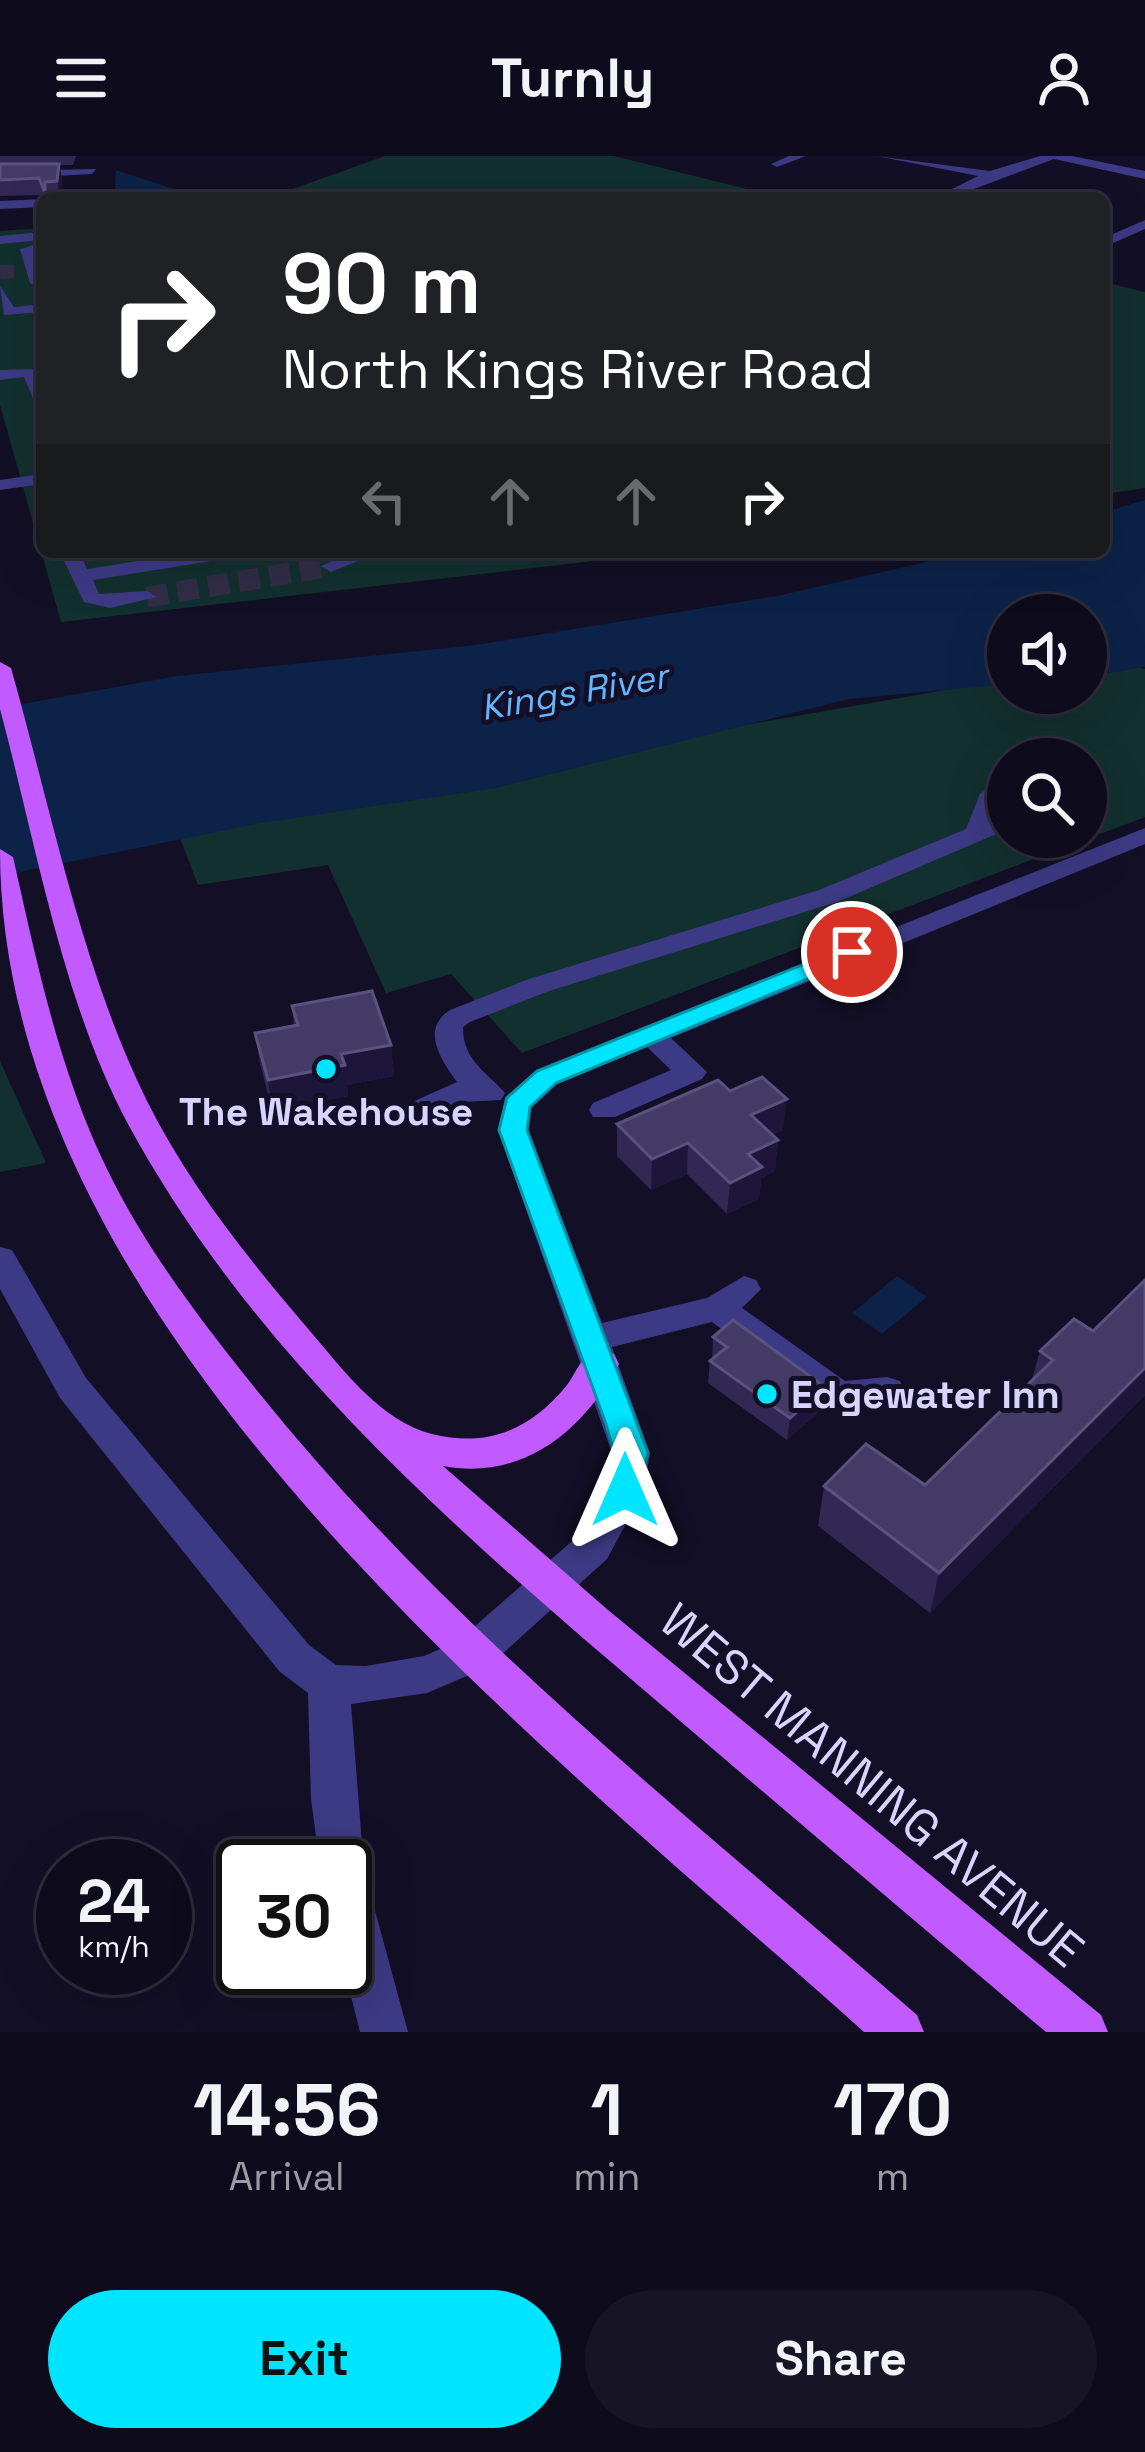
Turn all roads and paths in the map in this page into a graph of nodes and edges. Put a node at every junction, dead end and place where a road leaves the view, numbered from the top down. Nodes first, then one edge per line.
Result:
1 (95, 156) edge
2 (800, 156) edge
3 (882, 156) edge
4 (1054, 156) edge
5 (776, 164) dead end
6 (0, 175) edge
7 (991, 175) junction
8 (1145, 175) edge
9 (953, 192) edge
10 (36, 202) edge
11 (0, 205) edge
12 (36, 218) edge
13 (0, 221) edge
14 (1145, 224) edge
15 (36, 234) edge
16 (0, 237) edge
17 (1110, 240) edge
18 (27, 263) edge
19 (0, 290) edge
20 (36, 309) edge
21 (36, 373) edge
22 (0, 375) edge
23 (36, 480) edge
24 (0, 484) edge
25 (74, 558) edge
26 (193, 558) edge
27 (353, 558) edge
28 (331, 566) tunnel mouth
29 (81, 576) junction
30 (147, 597) tunnel mouth
31 (0, 668) edge
32 (987, 804) edge
33 (987, 828) edge
34 (977, 832) junction
35 (1145, 835) edge
36 (0, 857) edge
37 (649, 1034) junction
38 (533, 1088) junction
39 (481, 1090) junction
40 (604, 1110) dead end
41 (412, 1114) dead end
42 (0, 1259) edge
43 (598, 1351) junction
44 (887, 1391) dead end
45 (380, 1430) junction
46 (550, 1587) junction
47 (473, 1654) junction
48 (329, 1684) junction
49 (339, 1839) edge
50 (372, 1985) edge
51 (384, 2032) edge
52 (900, 2032) edge
53 (1084, 2032) edge

1 - 6 street
2 - 5 street
3 - 7 street
4 - 7 street
4 - 8 street
7 - 9 street
10 - 11 street
12 - 13 street
14 - 17 street
15 - 16 street
16 - 18 street
18 - 19 street
19 - 20 street
21 - 22 street
23 - 24 street
25 - 29 street
26 - 29 street
27 - 28 street
29 - 30 street
31 - 45 main road, WEST MANNING AVENUE
32 - 34 street
33 - 34 street
34 - 39 street
35 - 37 street
36 - 47 main road
37 - 38 street
37 - 40 street
38 - 39 street
38 - 43 street
39 - 41 street
42 - 48 street
43 - 44 street
43 - 45 main road
43 - 46 street
45 - 46 main road, WEST MANNING AVENUE
46 - 47 street
46 - 53 main road, WEST MANNING AVENUE
47 - 48 street
47 - 52 main road
48 - 49 street
50 - 51 street

